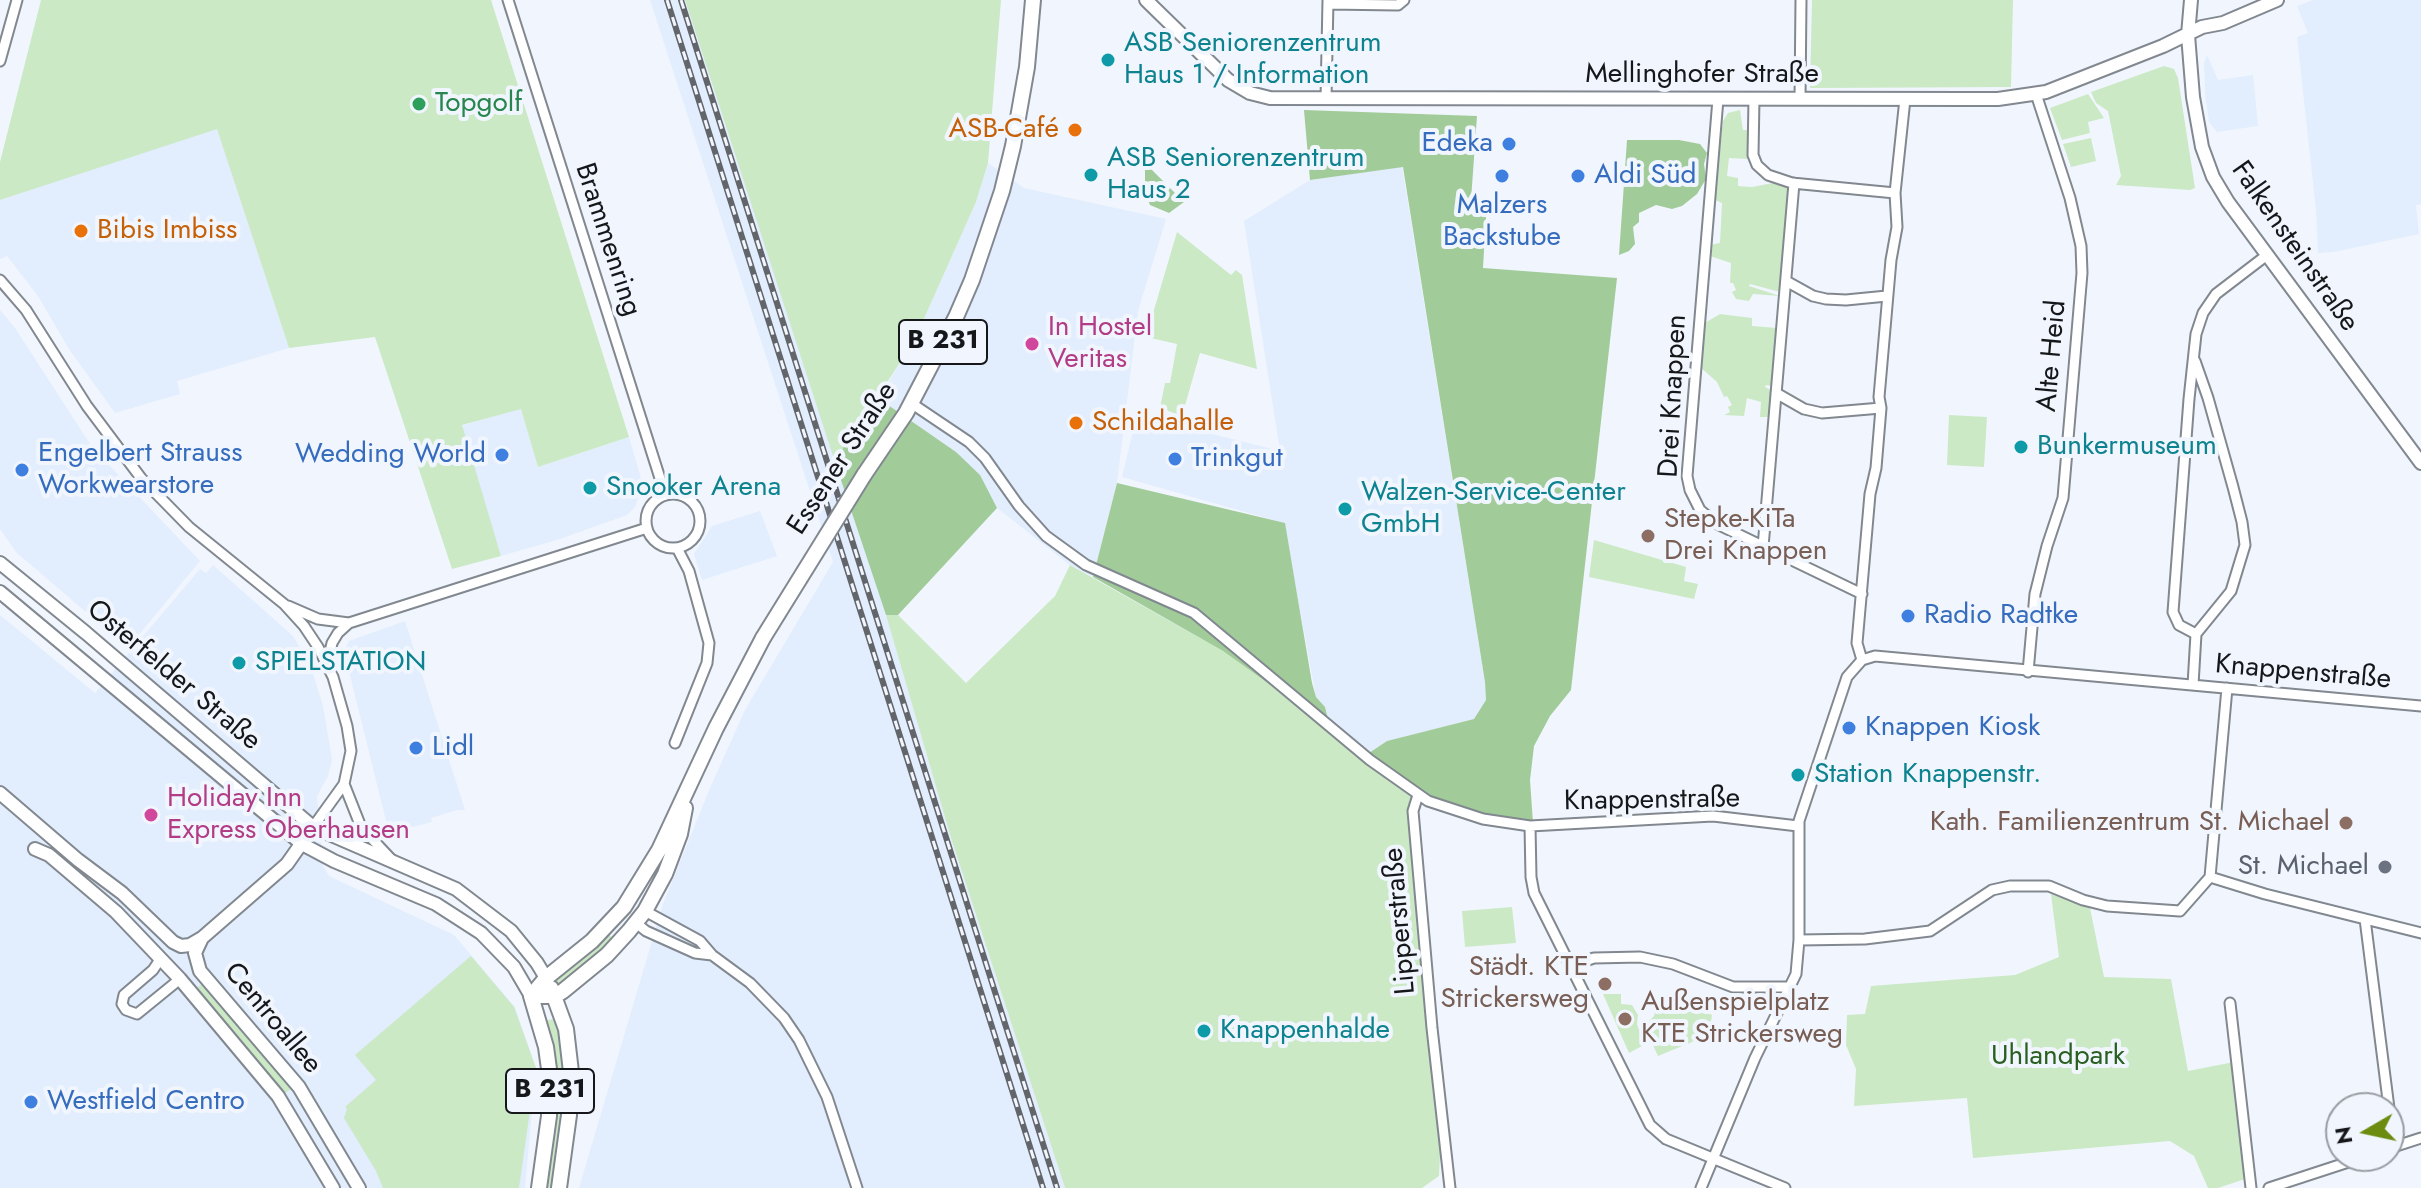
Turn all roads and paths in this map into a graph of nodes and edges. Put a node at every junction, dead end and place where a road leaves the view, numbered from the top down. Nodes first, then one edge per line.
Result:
1 (17, 0) edge
2 (508, 0) edge
3 (1146, 0) edge
4 (1404, 0) edge
5 (1801, 0) edge
6 (2191, 0) edge
7 (2277, 0) edge
8 (1328, 2) edge
9 (1035, 4) edge
10 (2188, 35) junction
11 (0, 61) edge
12 (2036, 94) junction
13 (1326, 99) junction
14 (1718, 99) junction
15 (1754, 99) junction
16 (1800, 99) junction
17 (1905, 99) junction
18 (1794, 183) junction
19 (1895, 193) junction
20 (2267, 255) junction
21 (0, 280) edge
22 (1786, 281) junction
23 (1887, 296) junction
24 (2195, 361) junction
25 (1776, 393) junction
26 (911, 403) junction
27 (1881, 408) junction
28 (2421, 463) edge
29 (665, 494) junction
30 (647, 528) junction
31 (1763, 547) junction
32 (677, 548) junction
33 (0, 563) edge
34 (0, 592) edge
35 (1862, 594) junction
36 (284, 604) junction
37 (349, 623) junction
38 (2196, 634) junction
39 (1862, 660) junction
40 (327, 666) junction
41 (2028, 672) junction
42 (2193, 685) junction
43 (2227, 688) junction
44 (2421, 706) edge
45 (675, 743) dead end
46 (344, 784) junction
47 (688, 792) junction
48 (0, 793) edge
49 (1418, 795) junction
50 (1530, 826) junction
51 (1798, 826) junction
52 (313, 827) junction
53 (302, 844) junction
54 (35, 849) dead end
55 (392, 860) junction
56 (2210, 877) junction
57 (624, 907) junction
58 (640, 917) junction
59 (2365, 919) junction
60 (2421, 933) edge
61 (202, 938) junction
62 (1799, 940) junction
63 (712, 955) junction
64 (161, 958) junction
65 (1570, 966) junction
66 (546, 978) junction
67 (180, 979) junction
68 (1790, 987) junction
69 (531, 996) junction
70 (555, 996) junction
71 (2230, 1003) dead end
72 (2387, 1092) edge
73 (1714, 1158) junction
74 (2325, 1170) edge
75 (333, 1188) edge
76 (359, 1188) edge
77 (539, 1188) edge
78 (559, 1188) edge
79 (857, 1188) edge
80 (1450, 1188) edge
81 (1701, 1188) edge
82 (1785, 1188) edge
83 (2251, 1188) edge
84 (2269, 1188) edge

1 - 11 street
2 - 29 street, Brammenring
3 - 13 main road, Mellinghofer Straße
4 - 8 street
5 - 16 street
6 - 10 main road, Falkensteinstraße
7 - 10 main road, Mellinghofer Straße
8 - 13 street
9 - 26 main road, Essener Straße / B 231
10 - 12 main road, Mellinghofer Straße
10 - 20 main road, Falkensteinstraße
12 - 17 main road, Mellinghofer Straße
12 - 41 street, Alte Heid
13 - 14 main road, Mellinghofer Straße
14 - 15 main road, Mellinghofer Straße
14 - 31 street, Drei Knappen
15 - 16 main road, Mellinghofer Straße
15 - 18 street
16 - 17 main road, Mellinghofer Straße
17 - 19 street
18 - 19 street
18 - 22 street
19 - 23 street
20 - 24 street
20 - 28 main road, Falkensteinstraße
21 - 36 street
22 - 23 street
22 - 25 street
23 - 27 street
24 - 38 street
24 - 38 street
25 - 27 street
25 - 31 street
26 - 47 main road, Essener Straße / B 231, bridge
26 - 49 street, Knappenstraße
27 - 35 street
29 - 30 street
29 - 32 street
30 - 32 street
30 - 37 street
31 - 35 street, Drei Knappen
32 - 45 street
33 - 52 main road, Osterfelder Straße
34 - 53 main road, Osterfelder Straße
35 - 39 street
36 - 37 street
36 - 40 street
37 - 40 street
38 - 42 street
39 - 41 street, Knappenstraße
39 - 51 street
40 - 46 street
41 - 42 street, Knappenstraße
42 - 43 street, Knappenstraße
43 - 44 street, Knappenstraße
43 - 56 street
46 - 52 street
46 - 55 street
47 - 57 main road, Essener Straße / B 231
47 - 58 main road, Essener Straße / B 231
48 - 61 main road, Centroallee
49 - 50 street, Knappenstraße
49 - 80 street, Lipperstraße
50 - 51 street, Knappenstraße
50 - 65 street
51 - 62 street
52 - 53 main road
52 - 55 main road, Osterfelder Straße
53 - 61 main road
53 - 69 main road, Osterfelder Straße
54 - 64 main road, Centroallee
55 - 66 main road, Osterfelder Straße
56 - 59 street
56 - 62 street
57 - 58 main road
57 - 66 main road, Essener Straße / B 231
58 - 63 street
58 - 63 street
58 - 70 main road, Essener Straße / B 231
59 - 60 street
59 - 72 street
61 - 76 main road, Centroallee
62 - 68 street
63 - 79 street
64 - 67 main road, Centroallee
64 - 67 street
65 - 68 street
65 - 73 street
66 - 69 main road, Essener Straße / B 231
66 - 70 main road, B 231
67 - 75 main road, Centroallee
68 - 73 street
69 - 70 main road
69 - 77 main road, B 231
70 - 78 main road, B 231
71 - 83 street
73 - 81 street
73 - 82 street
74 - 84 street

